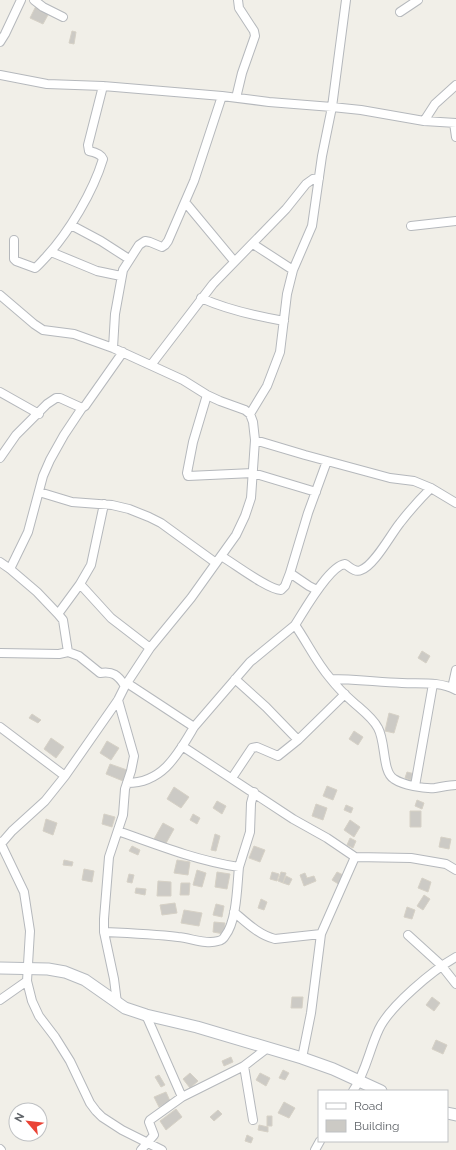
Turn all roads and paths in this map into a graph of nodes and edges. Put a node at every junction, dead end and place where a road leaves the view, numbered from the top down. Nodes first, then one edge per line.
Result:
1 (21, 0) edge
2 (34, 0) edge
3 (238, 0) edge
4 (346, 0) edge
5 (418, 0) edge
6 (400, 12) dead end
7 (63, 18) dead end
8 (0, 42) edge
9 (0, 75) edge
10 (456, 85) edge
11 (103, 86) junction
12 (222, 96) junction
13 (236, 98) junction
14 (332, 106) junction
15 (424, 121) junction
16 (455, 123) edge
17 (456, 137) edge
18 (319, 178) junction
19 (185, 202) junction
20 (456, 220) edge
21 (71, 225) junction
22 (411, 226) dead end
23 (14, 240) dead end
24 (253, 244) junction
25 (51, 252) junction
26 (129, 259) junction
27 (234, 261) junction
28 (293, 270) junction
29 (121, 276) junction
30 (0, 295) edge
31 (201, 298) junction
32 (284, 321) junction
33 (114, 348) junction
34 (123, 352) junction
35 (151, 365) junction
36 (0, 392) edge
37 (207, 394) junction
38 (82, 408) junction
39 (39, 414) junction
40 (250, 414) junction
41 (255, 440) junction
42 (0, 444) edge
43 (9, 444) junction
44 (0, 458) edge
45 (327, 461) junction
46 (253, 472) junction
47 (431, 488) junction
48 (39, 492) junction
49 (316, 492) junction
50 (456, 503) edge
51 (104, 504) junction
52 (221, 556) junction
53 (0, 562) edge
54 (216, 563) junction
55 (10, 569) junction
56 (290, 573) junction
57 (80, 584) junction
58 (317, 590) junction
59 (58, 614) junction
60 (295, 625) junction
61 (150, 648) junction
62 (68, 652) junction
63 (0, 653) edge
64 (456, 670) edge
65 (235, 679) junction
66 (331, 679) junction
67 (433, 684) junction
68 (126, 685) junction
69 (454, 689) edge
70 (345, 694) junction
71 (118, 700) junction
72 (0, 727) edge
73 (194, 727) junction
74 (298, 740) junction
75 (182, 746) junction
76 (65, 776) junction
77 (232, 778) junction
78 (127, 783) junction
79 (456, 784) edge
80 (414, 786) junction
81 (254, 792) junction
82 (118, 831) junction
83 (0, 843) edge
84 (355, 857) junction
85 (239, 867) junction
86 (456, 870) edge
87 (234, 912) junction
88 (104, 932) junction
89 (321, 934) junction
90 (408, 935) dead end
91 (456, 957) edge
92 (441, 965) junction
93 (0, 968) edge
94 (28, 975) junction
95 (456, 984) edge
96 (0, 1000) edge
97 (117, 1003) junction
98 (146, 1015) junction
99 (266, 1049) junction
100 (302, 1058) junction
101 (244, 1066) junction
102 (360, 1081) junction
103 (354, 1090) edge
104 (379, 1090) edge
105 (182, 1097) junction
106 (253, 1120) dead end
107 (148, 1143) junction
108 (141, 1150) edge
109 (162, 1150) edge

1 - 8 street
2 - 7 street
3 - 13 street
4 - 14 street
5 - 6 street
9 - 11 street
10 - 15 street
11 - 12 street
11 - 21 street
12 - 13 street
12 - 19 street
13 - 14 street
14 - 15 street
14 - 18 street
15 - 16 street
16 - 17 street
18 - 24 street
18 - 28 street
19 - 26 street
19 - 27 street
20 - 22 street
21 - 25 street
21 - 26 street
23 - 25 street
24 - 27 street
24 - 28 street
25 - 29 street
26 - 29 street
27 - 31 street
28 - 32 street
29 - 33 street
30 - 33 street
31 - 32 street
31 - 35 street
32 - 40 street
33 - 34 street
34 - 35 street
34 - 38 street
35 - 37 street
36 - 39 street
37 - 40 street
37 - 46 street
38 - 39 street
38 - 48 street
39 - 43 street
40 - 41 street
41 - 45 street
41 - 46 street
42 - 43 street
43 - 44 street
45 - 47 street
45 - 49 street
46 - 49 street
46 - 52 street
47 - 50 street
47 - 58 street
48 - 51 street
48 - 55 street
49 - 56 street
51 - 54 street
51 - 57 street
52 - 54 street
52 - 56 street
53 - 55 street
54 - 61 street
55 - 59 street
56 - 58 street
57 - 59 street
57 - 61 street
58 - 60 street
59 - 62 street
60 - 65 street
60 - 66 street
61 - 68 street
62 - 63 street
62 - 68 street
64 - 69 street
65 - 73 street
65 - 74 street
66 - 67 street
66 - 70 street
67 - 69 street
67 - 80 street
68 - 71 street
68 - 73 street
70 - 74 street
70 - 80 street
71 - 76 street
71 - 78 street
72 - 76 street
73 - 75 street
74 - 77 street
75 - 77 street
75 - 78 street
76 - 83 street
77 - 81 street
78 - 82 street
79 - 80 street
81 - 84 street
81 - 85 street
82 - 85 street
82 - 88 street
83 - 94 street
84 - 86 street
84 - 89 street
85 - 87 street
87 - 88 street
87 - 89 street
88 - 97 street
89 - 100 street
90 - 92 street
91 - 92 street
92 - 95 street
92 - 102 street
93 - 94 street
94 - 96 street
94 - 97 street
94 - 107 street
97 - 98 street
98 - 99 street
98 - 105 street
99 - 100 street
99 - 101 street
100 - 102 street
101 - 105 street
101 - 106 street
102 - 103 street
102 - 104 street
105 - 107 street
107 - 108 street
107 - 109 street

